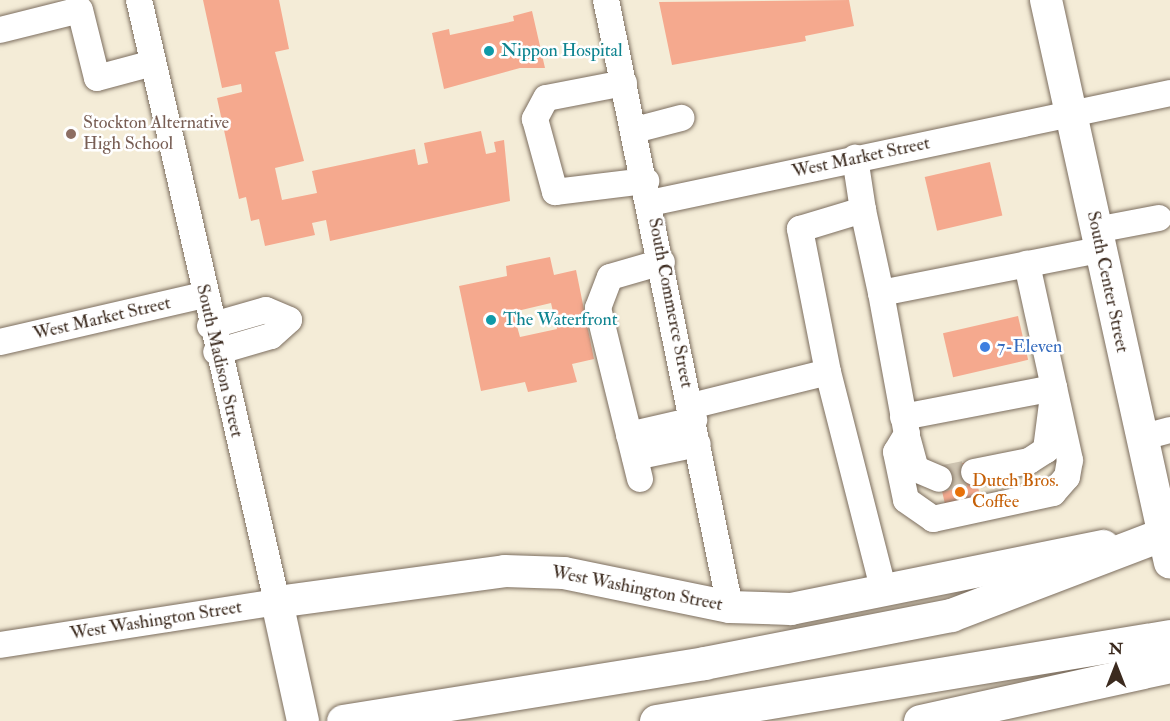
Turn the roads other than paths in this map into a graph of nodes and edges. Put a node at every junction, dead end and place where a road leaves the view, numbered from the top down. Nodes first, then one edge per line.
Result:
1 (139, 0) edge
2 (606, 0) edge
3 (1046, 0) edge
4 (0, 30) edge
5 (153, 63) junction
6 (624, 83) junction
7 (1170, 93) edge
8 (1071, 114) junction
9 (681, 118) dead end
10 (635, 130) junction
11 (855, 158) junction
12 (648, 192) junction
13 (863, 210) junction
14 (1159, 218) dead end
15 (1098, 240) junction
16 (662, 262) junction
17 (1027, 264) junction
18 (881, 293) junction
19 (203, 295) junction
20 (210, 326) junction
21 (0, 342) edge
22 (216, 352) junction
23 (828, 372) junction
24 (1054, 388) junction
25 (694, 423) junction
26 (905, 425) junction
27 (1170, 430) edge
28 (1140, 438) junction
29 (974, 472) tunnel mouth
30 (939, 479) tunnel mouth
31 (1168, 543) edge
32 (884, 591) junction
33 (277, 602) junction
34 (730, 607) junction
35 (1170, 636) edge
36 (0, 645) edge
37 (1170, 666) edge
38 (303, 721) edge
39 (343, 721) edge
40 (656, 721) edge
41 (920, 721) edge

1 - 5 street, South Madison Street
2 - 6 street, South Commerce Street
3 - 8 main road, South Center Street
4 - 5 street
5 - 19 street, South Madison Street
6 - 10 street, South Commerce Street
6 - 12 street, West Market Street
7 - 8 street, West Market Street
8 - 11 street, West Market Street
8 - 15 main road, South Center Street
9 - 10 street
10 - 12 street, South Commerce Street
11 - 12 street, West Market Street
11 - 13 street
12 - 16 street, South Commerce Street
13 - 18 street
13 - 23 street
14 - 15 street
15 - 17 street
15 - 28 main road, South Center Street
16 - 25 street, South Commerce Street
16 - 25 street
17 - 18 street
17 - 24 street
18 - 26 street
19 - 20 street, South Madison Street
19 - 21 street, West Market Street
20 - 22 street, South Madison Street
20 - 22 street
22 - 33 street, South Madison Street
23 - 25 street
23 - 32 street
24 - 26 street
24 - 26 street
24 - 29 street
25 - 34 street, South Commerce Street
26 - 30 street
27 - 28 street
28 - 31 main road, South Center Street
31 - 32 main road, West Washington Street
31 - 39 highway
32 - 34 main road, West Washington Street
33 - 34 main road, West Washington Street
33 - 36 street, West Washington Street
33 - 38 main road, South Madison Street
35 - 40 highway
37 - 41 highway

